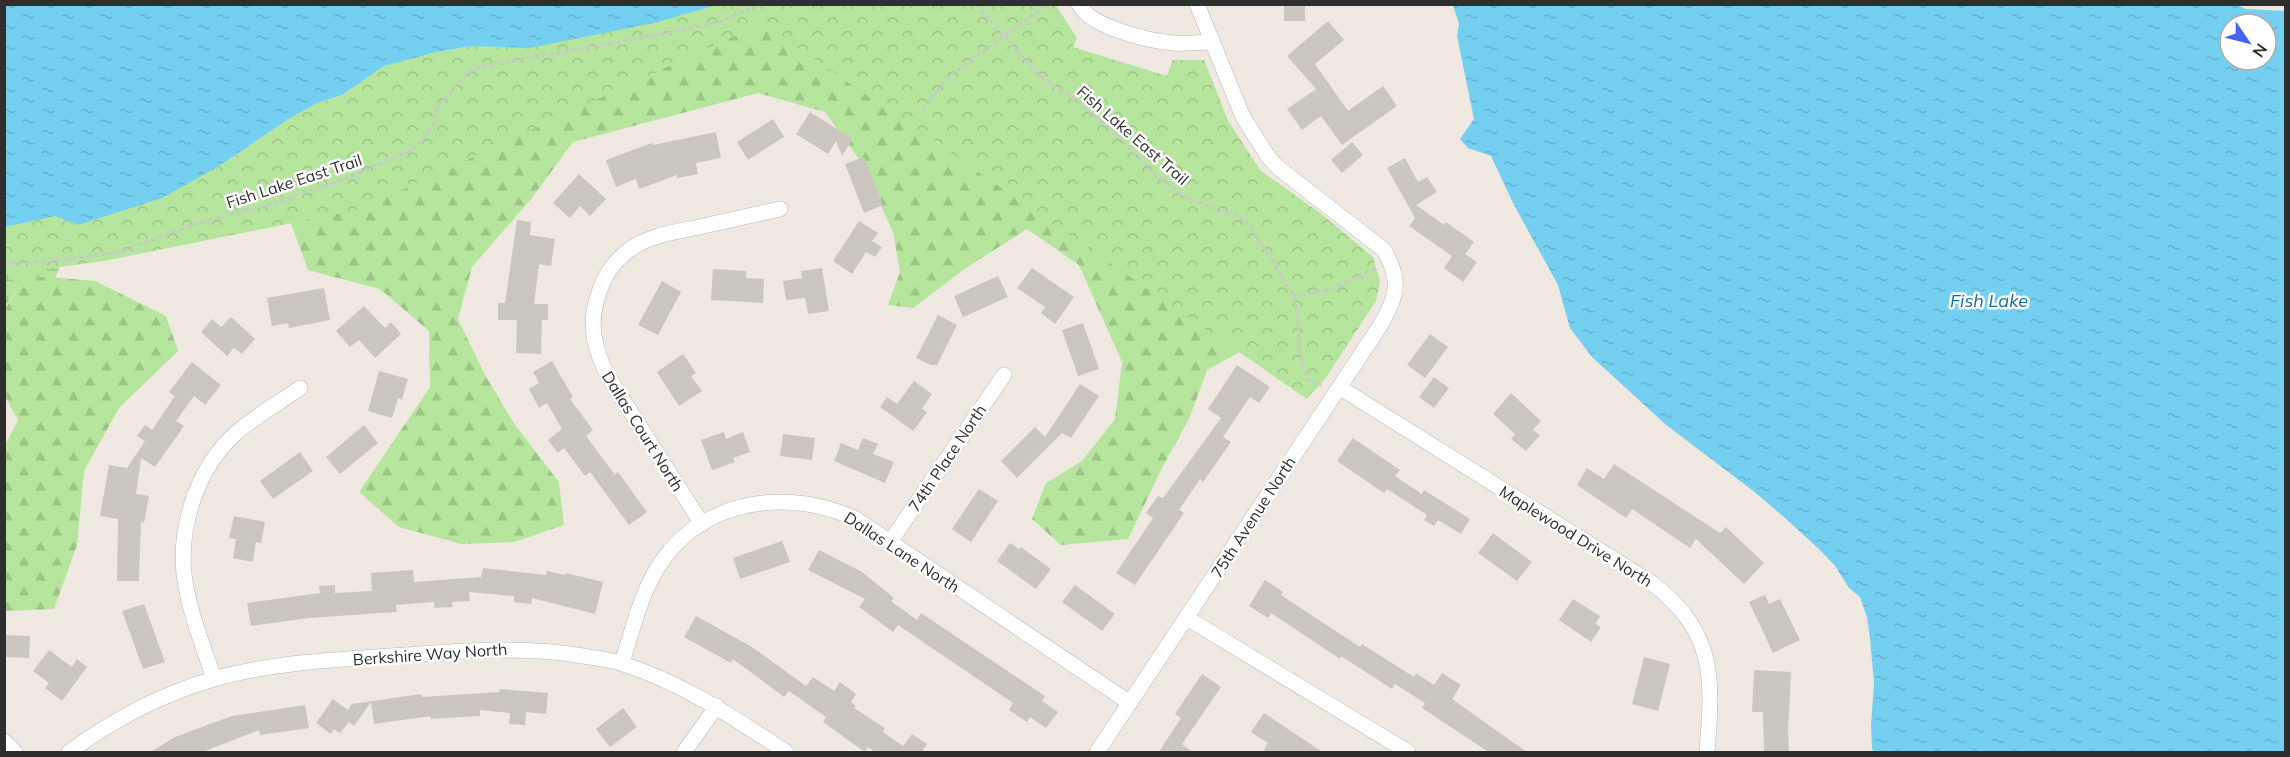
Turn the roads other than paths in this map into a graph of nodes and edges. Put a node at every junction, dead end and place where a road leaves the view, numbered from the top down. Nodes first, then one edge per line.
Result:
1 (1079, 4) edge
2 (1197, 4) edge
3 (1211, 42) junction
4 (780, 209) dead end
5 (1004, 375) dead end
6 (300, 388) dead end
7 (1337, 391) junction
8 (702, 524) junction
9 (890, 542) junction
10 (1187, 618) junction
11 (622, 663) junction
12 (214, 679) junction
13 (1130, 703) junction
14 (717, 706) junction
15 (4, 741) edge
16 (15, 753) edge
17 (69, 753) edge
18 (684, 753) edge
19 (786, 753) edge
20 (1097, 753) edge
21 (1408, 753) edge
22 (1707, 753) edge

1 - 3 street
2 - 3 street
3 - 7 street, 75th Avenue North
4 - 8 street, Dallas Court North
5 - 9 street, 74th Place North
6 - 12 street
7 - 10 street, 75th Avenue North
7 - 22 street, Maplewood Drive North
8 - 9 street, Dallas Lane North
8 - 11 street, Dallas Lane North
9 - 13 street, Dallas Lane North
10 - 13 street, 75th Avenue North
10 - 21 street
11 - 12 street, Berkshire Way North
11 - 14 street, Berkshire Way North
12 - 17 street, Berkshire Way North
13 - 20 street, 75th Avenue North
14 - 18 street
14 - 19 street, Berkshire Way North
15 - 16 street

